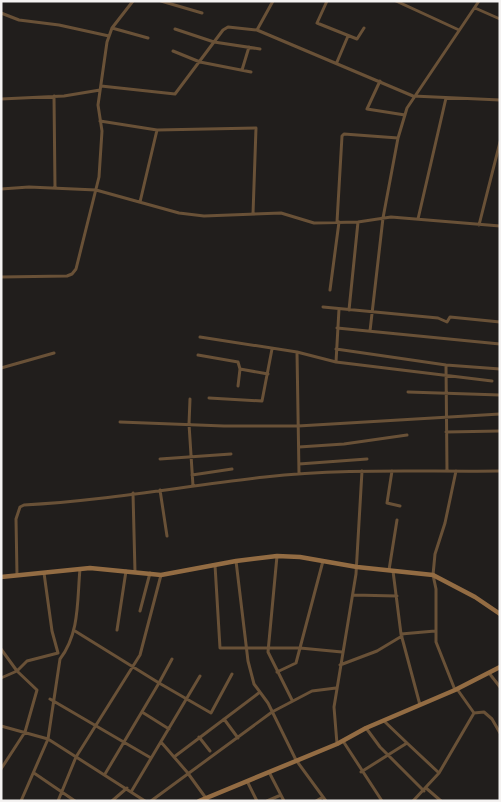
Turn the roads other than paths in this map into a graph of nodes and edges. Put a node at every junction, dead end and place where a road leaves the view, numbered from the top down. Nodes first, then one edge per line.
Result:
1 (133, 1) edge
2 (161, 1) edge
3 (273, 1) edge
4 (327, 1) edge
5 (396, 1) edge
6 (479, 1) edge
7 (474, 8) junction
8 (1, 13) edge
9 (202, 13) dead end
10 (500, 19) edge
11 (112, 28) junction
12 (364, 28) dead end
13 (175, 29) dead end
14 (257, 30) junction
15 (459, 30) junction
16 (109, 36) junction
17 (348, 36) junction
18 (148, 38) dead end
19 (214, 42) junction
20 (249, 47) junction
21 (260, 49) dead end
22 (173, 50) dead end
23 (200, 62) junction
24 (337, 62) junction
25 (242, 70) junction
26 (251, 72) dead end
27 (380, 81) junction
28 (100, 88) junction
29 (54, 96) junction
30 (413, 96) junction
31 (446, 98) junction
32 (1, 99) edge
33 (500, 100) edge
34 (405, 116) junction
35 (100, 121) junction
36 (156, 130) junction
37 (398, 138) junction
38 (500, 142) edge
39 (55, 188) junction
40 (1, 189) edge
41 (96, 190) junction
42 (140, 202) junction
43 (253, 214) junction
44 (383, 218) junction
45 (418, 219) junction
46 (338, 222) junction
47 (358, 222) junction
48 (479, 224) junction
49 (500, 226) edge
50 (1, 277) edge
51 (330, 290) dead end
52 (323, 307) dead end
53 (339, 309) junction
54 (349, 310) junction
55 (373, 312) junction
56 (500, 322) edge
57 (338, 328) junction
58 (370, 331) junction
59 (200, 337) dead end
60 (500, 344) edge
61 (272, 349) junction
62 (336, 349) junction
63 (297, 352) junction
64 (54, 353) dead end
65 (198, 355) dead end
66 (336, 362) junction
67 (446, 365) junction
68 (1, 368) edge
69 (240, 369) junction
70 (500, 369) edge
71 (268, 374) junction
72 (446, 377) junction
73 (492, 382) dead end
74 (238, 386) dead end
75 (408, 392) dead end
76 (446, 393) junction
77 (500, 395) edge
78 (209, 398) dead end
79 (190, 399) dead end
80 (500, 414) edge
81 (446, 417) junction
82 (120, 422) dead end
83 (189, 424) junction
84 (298, 426) junction
85 (500, 431) edge
86 (446, 432) junction
87 (407, 435) dead end
88 (298, 447) junction
89 (231, 454) dead end
90 (191, 458) junction
91 (366, 459) dead end
92 (160, 460) dead end
93 (299, 464) junction
94 (232, 469) dead end
95 (362, 471) junction
96 (392, 471) junction
97 (447, 471) junction
98 (456, 471) junction
99 (500, 471) edge
100 (299, 474) junction
101 (192, 475) junction
102 (193, 486) junction
103 (160, 490) junction
104 (133, 493) junction
105 (400, 506) dead end
106 (397, 520) dead end
107 (167, 536) dead end
108 (277, 556) junction
109 (236, 561) junction
110 (322, 561) junction
111 (215, 565) junction
112 (357, 567) junction
113 (80, 569) junction
114 (391, 570) junction
115 (126, 571) junction
116 (44, 572) junction
117 (135, 572) junction
118 (150, 573) junction
119 (17, 575) junction
120 (161, 575) junction
121 (433, 575) junction
122 (1, 577) edge
123 (353, 595) junction
124 (396, 596) junction
125 (140, 611) dead end
126 (500, 614) edge
127 (118, 630) dead end
128 (74, 631) junction
129 (435, 631) junction
130 (402, 635) junction
131 (247, 646) junction
132 (268, 647) junction
133 (300, 648) junction
134 (1, 649) edge
135 (342, 652) junction
136 (172, 659) dead end
137 (340, 664) junction
138 (133, 666) junction
139 (500, 667) edge
140 (17, 671) junction
141 (277, 672) junction
142 (489, 672) junction
143 (232, 674) dead end
144 (200, 676) dead end
145 (1, 678) edge
146 (159, 683) junction
147 (500, 687) edge
148 (336, 688) junction
149 (456, 689) junction
150 (260, 692) junction
151 (187, 698) junction
152 (51, 700) junction
153 (292, 700) junction
154 (420, 705) junction
155 (142, 712) junction
156 (272, 712) junction
157 (474, 713) junction
158 (224, 719) junction
159 (383, 720) junction
160 (1, 726) edge
161 (96, 726) junction
162 (366, 728) junction
163 (169, 729) junction
164 (25, 732) junction
165 (500, 733) edge
166 (199, 737) junction
167 (238, 738) junction
168 (48, 739) junction
169 (343, 741) junction
170 (161, 742) junction
171 (124, 743) junction
172 (407, 743) junction
173 (337, 744) junction
174 (210, 751) dead end
175 (388, 755) junction
176 (174, 756) junction
177 (76, 757) junction
178 (151, 758) junction
179 (296, 760) junction
180 (1, 769) edge
181 (269, 771) junction
182 (34, 772) junction
183 (361, 772) junction
184 (188, 773) junction
185 (439, 773) junction
186 (105, 774) junction
187 (247, 780) junction
188 (127, 788) junction
189 (425, 790) junction
190 (62, 791) junction
191 (131, 792) junction
192 (281, 795) junction
193 (323, 797) junction
194 (206, 799) edge
195 (22, 801) edge
196 (58, 801) edge
197 (75, 801) edge
198 (112, 801) edge
199 (145, 801) edge
200 (151, 801) edge
201 (199, 801) edge
202 (257, 801) edge
203 (267, 801) edge
204 (284, 801) edge
205 (316, 801) edge
206 (326, 801) edge
207 (382, 801) edge
208 (413, 801) edge
209 (441, 801) edge

1 - 11 street
2 - 9 street
3 - 14 street
4 - 17 street
5 - 15 street
6 - 7 street
7 - 10 street
7 - 15 street
8 - 16 street
11 - 16 street
11 - 18 street
12 - 17 street
13 - 19 street
14 - 19 street
14 - 24 street
15 - 30 street
16 - 28 street
17 - 24 street
19 - 20 street
19 - 23 street
20 - 21 street
20 - 25 street
22 - 23 street
23 - 25 street
23 - 28 street
24 - 27 street
25 - 26 street
27 - 30 street
27 - 34 street
28 - 29 street
28 - 35 street
29 - 32 street
29 - 39 street
30 - 31 street
30 - 34 street
31 - 33 street
31 - 45 street
34 - 37 street
35 - 36 street
35 - 41 street
36 - 42 street
36 - 43 street
37 - 44 street
37 - 46 street
38 - 48 street
39 - 40 street
39 - 41 street
41 - 42 street
41 - 50 street
42 - 43 street
43 - 46 street
44 - 45 street
44 - 47 street
44 - 55 street
45 - 48 street
46 - 47 street
46 - 51 street
47 - 54 street
48 - 49 street
52 - 53 street
53 - 54 street
53 - 57 street
54 - 55 street
55 - 56 street
55 - 58 street
57 - 58 street
57 - 62 street
58 - 60 street
59 - 61 street
61 - 63 street
61 - 71 street
62 - 66 street
62 - 67 street
63 - 66 street
63 - 84 street
64 - 68 street
65 - 69 street
66 - 72 street
67 - 70 street
67 - 72 street
69 - 71 street
69 - 74 street
71 - 78 street
72 - 73 street
72 - 76 street
75 - 76 street
76 - 77 street
76 - 81 street
79 - 83 street
80 - 81 street
81 - 84 street
81 - 86 street
82 - 83 street
83 - 84 street
83 - 90 street
84 - 88 street
85 - 86 street
86 - 97 street
87 - 88 street
88 - 93 street
89 - 90 street
90 - 92 street
90 - 101 street
91 - 93 street
93 - 100 street
94 - 101 street
95 - 96 street
95 - 100 street
95 - 112 street
96 - 97 street
96 - 105 street
97 - 98 street
98 - 99 street
98 - 121 street
100 - 102 street
101 - 102 street
102 - 103 street
103 - 104 street
103 - 107 street
104 - 117 street
104 - 119 street
106 - 114 street
108 - 109 street
108 - 110 street
108 - 132 street
109 - 111 street
109 - 131 street
110 - 112 street
110 - 133 street
111 - 120 street
111 - 131 street
112 - 114 street
112 - 123 street
113 - 115 street
113 - 116 street
113 - 128 street
114 - 121 street
114 - 124 street
115 - 117 street
115 - 127 street
116 - 119 street
116 - 140 street
117 - 118 street
118 - 120 street
118 - 125 street
119 - 122 street
120 - 138 street
121 - 126 street
121 - 129 street
123 - 124 street
123 - 135 street
124 - 130 street
128 - 138 street
128 - 152 street
129 - 130 street
129 - 149 street
130 - 137 street
130 - 154 street
131 - 132 street
131 - 150 street
132 - 133 street
132 - 141 street
133 - 135 street
133 - 141 street
134 - 140 street
135 - 137 street
136 - 146 street
137 - 148 street
138 - 146 street
138 - 161 street
139 - 142 street
140 - 145 street
140 - 164 street
141 - 153 street
142 - 147 street
142 - 149 street
143 - 151 street
144 - 151 street
146 - 151 street
146 - 155 street
148 - 153 street
148 - 173 street
149 - 154 street
149 - 157 street
150 - 156 street
150 - 158 street
151 - 163 street
152 - 161 street
152 - 168 street
153 - 156 street
154 - 159 street
155 - 163 street
155 - 171 street
156 - 167 street
156 - 179 street
157 - 165 street
157 - 185 street
158 - 166 street
158 - 167 street
159 - 162 street
159 - 172 street
160 - 164 street
161 - 171 street
161 - 177 street
162 - 169 street
162 - 175 street
163 - 170 street
164 - 168 street
164 - 180 street
166 - 174 street
166 - 176 street
167 - 184 street
168 - 177 street
168 - 182 street
169 - 173 street
169 - 183 street
170 - 176 street
170 - 178 street
171 - 178 street
171 - 186 street
172 - 175 street
172 - 185 street
173 - 179 street
175 - 183 street
175 - 189 street
176 - 184 street
177 - 186 street
177 - 190 street
178 - 191 street
179 - 181 street
179 - 193 street
181 - 187 street
181 - 192 street
182 - 190 street
182 - 195 street
183 - 207 street
184 - 194 street
184 - 200 street
185 - 189 street
186 - 188 street
187 - 194 street
187 - 202 street
188 - 191 street
188 - 198 street
189 - 208 street
189 - 209 street
190 - 196 street
190 - 197 street
191 - 199 street
192 - 203 street
192 - 204 street
193 - 205 street
193 - 206 street
194 - 201 street

